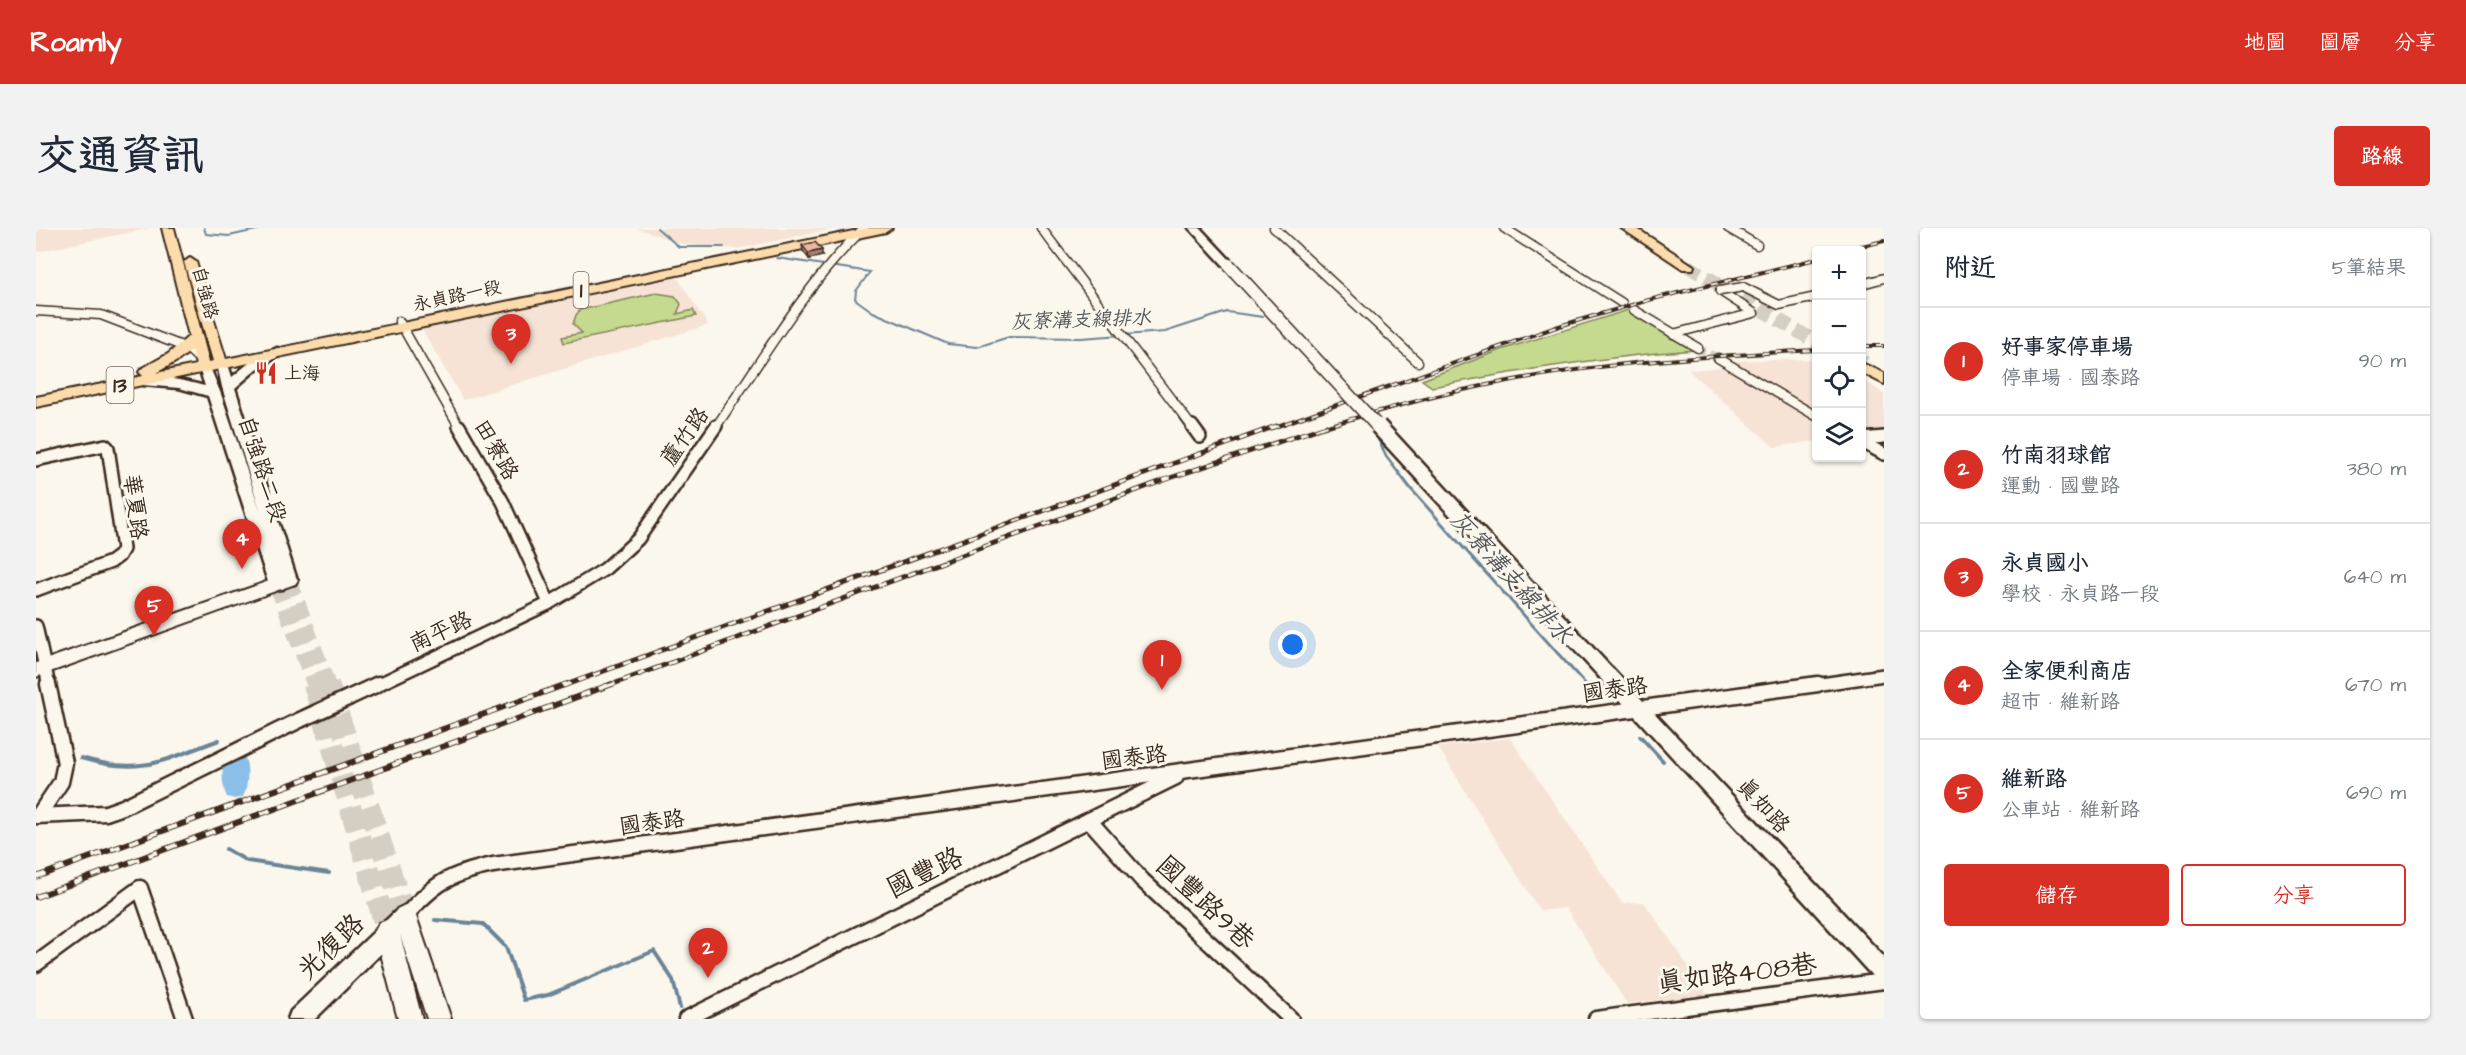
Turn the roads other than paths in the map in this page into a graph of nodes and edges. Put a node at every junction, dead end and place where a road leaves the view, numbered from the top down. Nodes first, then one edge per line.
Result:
1 (168, 228) edge
2 (180, 228) edge
3 (886, 228) edge
4 (1041, 228) edge
5 (1194, 228) edge
6 (1274, 228) edge
7 (1504, 228) edge
8 (1627, 228) edge
9 (1638, 228) edge
10 (1728, 228) edge
11 (859, 230) edge
12 (1757, 244) dead end
13 (1884, 278) edge
14 (1866, 283) edge
15 (1812, 298) edge
16 (1622, 303) dead end
17 (1634, 310) dead end
18 (36, 311) edge
19 (400, 324) junction
20 (1673, 334) junction
21 (192, 342) junction
22 (1698, 348) tunnel mouth
23 (277, 352) junction
24 (1718, 358) tunnel mouth
25 (221, 361) junction
26 (1418, 362) dead end
27 (203, 364) junction
28 (1866, 366) edge
29 (1866, 367) edge
30 (1884, 373) edge
31 (139, 377) junction
32 (1884, 379) edge
33 (222, 391) junction
34 (36, 395) edge
35 (36, 402) edge
36 (1812, 414) edge
37 (1200, 437) dead end
38 (1884, 437) edge
39 (1866, 440) edge
40 (1866, 443) edge
41 (1884, 454) edge
42 (36, 460) edge
43 (283, 582) joint
44 (36, 590) edge
45 (549, 603) junction
46 (36, 627) edge
47 (40, 668) edge
48 (1884, 675) edge
49 (1639, 708) junction
50 (1185, 772) junction
51 (37, 816) edge
52 (1089, 820) junction
53 (396, 924) junction
54 (36, 964) edge
55 (1884, 973) edge
56 (1884, 981) edge
57 (185, 1019) edge
58 (298, 1019) edge
59 (410, 1019) edge
60 (439, 1019) edge
61 (686, 1019) edge
62 (1291, 1019) edge
63 (1596, 1019) edge

1 - 21 main road, 自強路
2 - 25 main road, 自強路
3 - 11 main road, 永貞路一段 / 1
4 - 37 street
5 - 49 street, 真如路, bridge
6 - 26 street
7 - 16 street
8 - 9 main road
10 - 12 street
11 - 19 main road, 永貞路一段 / 1
11 - 45 street, 蘆竹路
13 - 14 street
15 - 20 street, bridge
17 - 20 street
18 - 21 street
19 - 23 main road, 永貞路一段 / 1
19 - 25 main road, 永貞路一段 / 1
19 - 45 street, 田寮路
20 - 22 street
21 - 27 main road, 自強路
21 - 31 main road
23 - 25 main road, 永貞路一段 / 1
23 - 33 street
24 - 36 street
25 - 27 main road, 永貞路一段 / 1
25 - 33 street, 自強路二段
27 - 31 main road, 永貞路一段 / 13
27 - 33 street, 自強路二段
28 - 30 main road
29 - 32 main road
31 - 33 street
31 - 34 main road, 永貞路一段 / 13
31 - 35 main road, 永貞路一段 / 13
33 - 43 street, 自強路二段
38 - 39 street
40 - 41 street
42 - 44 street, 華夏路
43 - 47 main road
45 - 51 street, 南平路, bridge
46 - 47 street
47 - 51 street
48 - 49 street, 國泰路
49 - 50 street, 國泰路
49 - 55 street, 真如路
50 - 52 street, 國豐路
50 - 53 street, 國泰路
52 - 61 street, 國豐路
52 - 62 street, 國豐路9巷
53 - 58 street, 光復路
53 - 59 main road
53 - 60 main road
54 - 57 street
56 - 63 street, 真如路408巷

